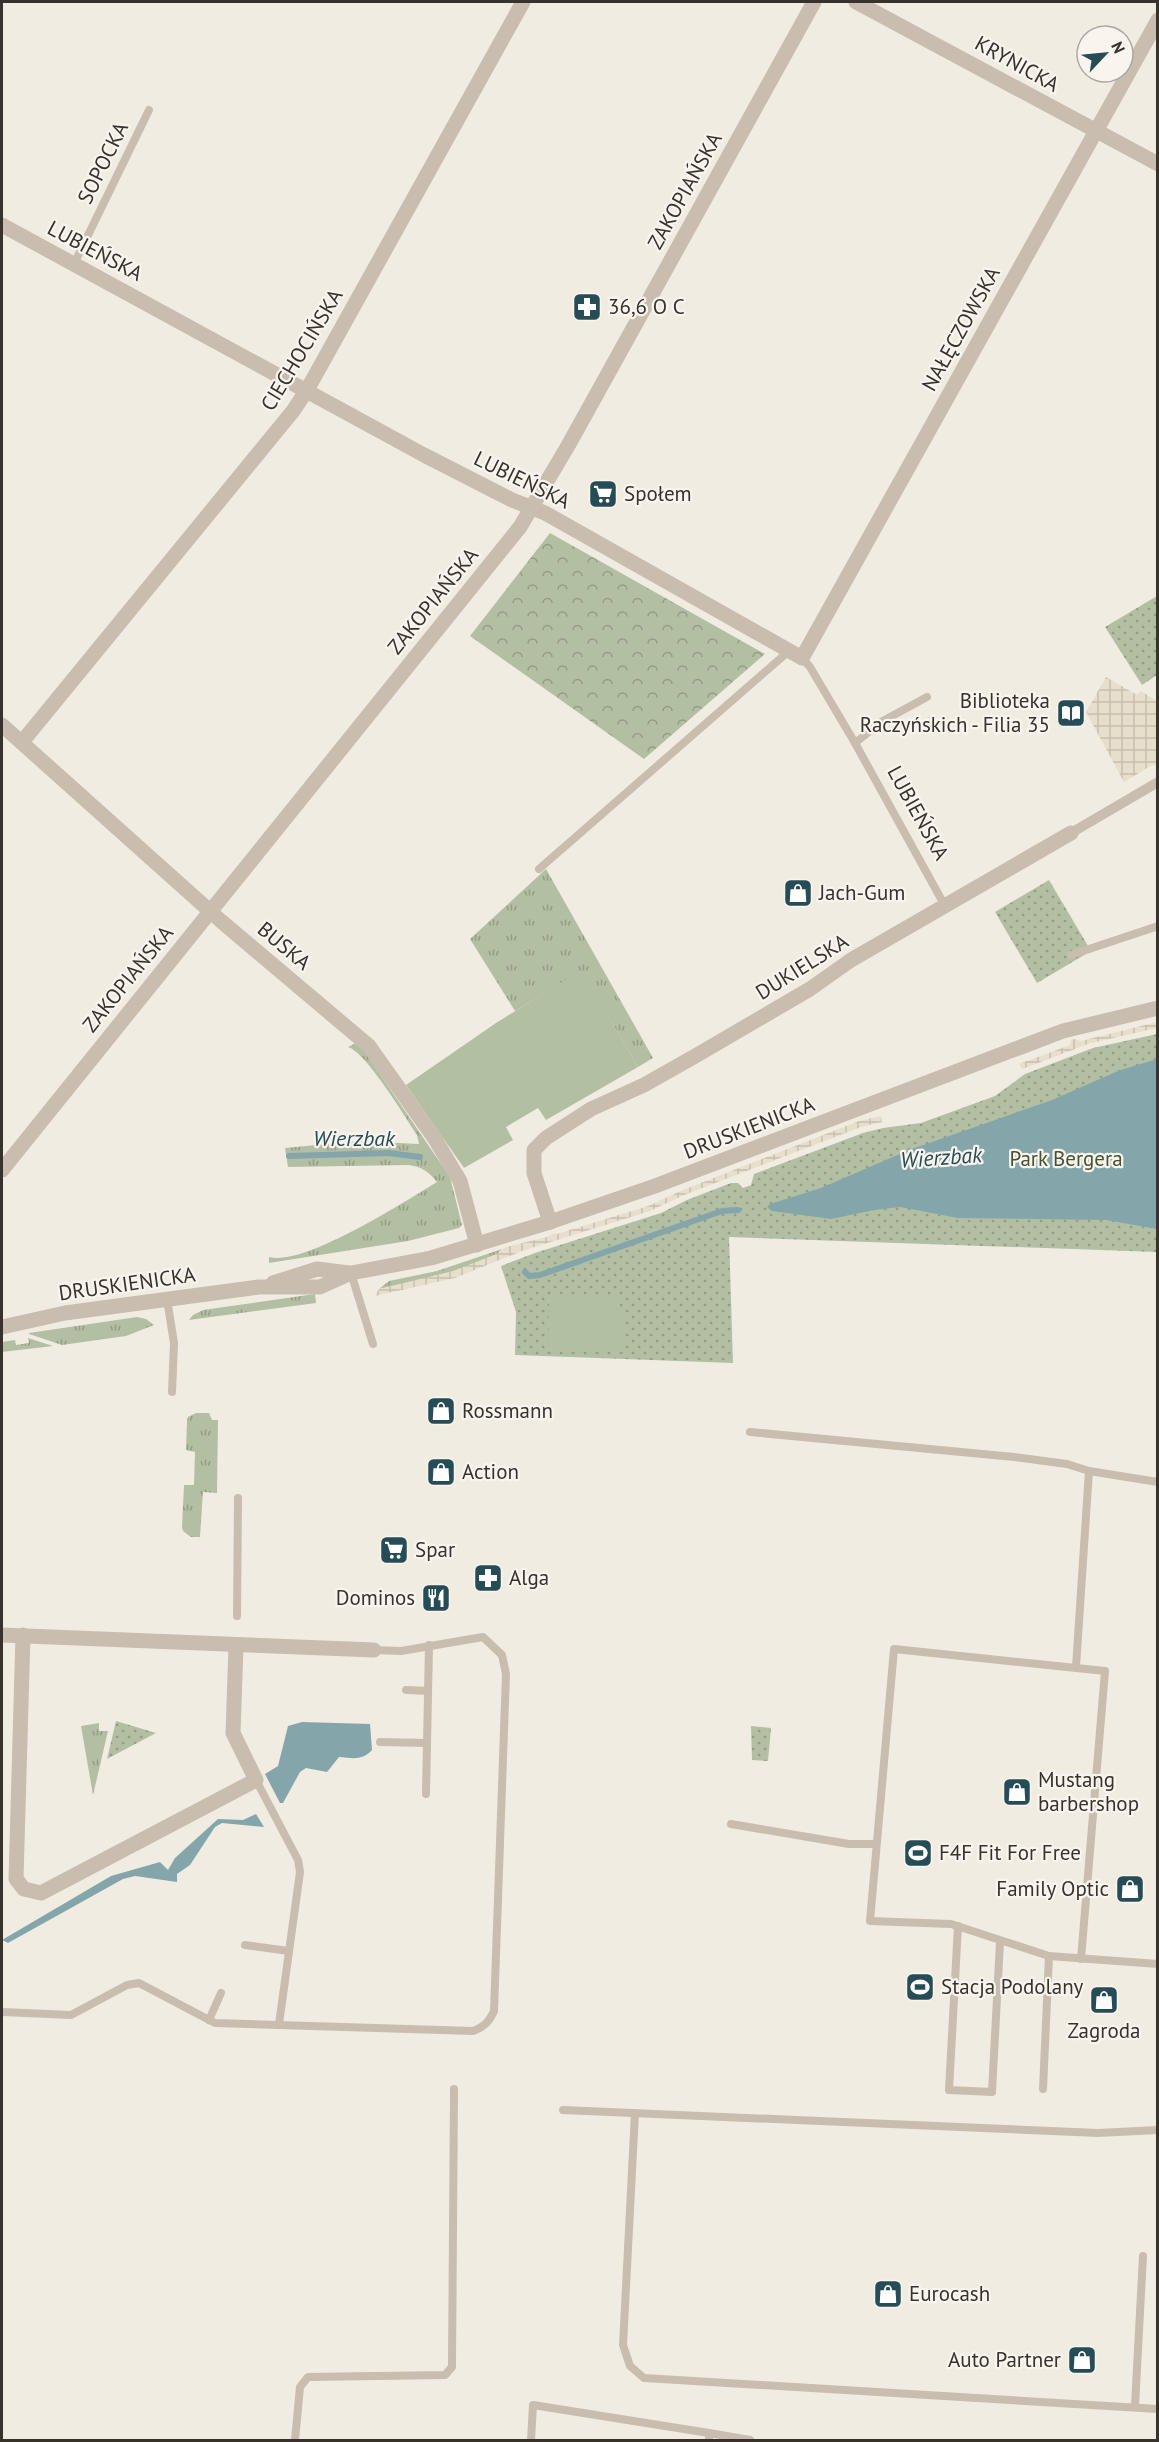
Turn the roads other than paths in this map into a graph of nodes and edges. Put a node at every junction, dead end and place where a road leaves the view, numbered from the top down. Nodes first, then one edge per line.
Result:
1 (523, 2) edge
2 (814, 2) edge
3 (856, 2) edge
4 (1158, 20) edge
5 (149, 110) dead end
6 (1096, 131) junction
7 (1158, 164) edge
8 (2, 225) edge
9 (74, 264) junction
10 (307, 390) junction
11 (532, 508) junction
12 (795, 655) junction
13 (927, 697) dead end
14 (2, 725) edge
15 (22, 742) junction
16 (855, 743) junction
17 (1158, 783) edge
18 (1071, 833) joint
19 (539, 869) dead end
20 (945, 906) junction
21 (211, 911) junction
22 (1158, 926) edge
23 (1071, 955) dead end
24 (1158, 1008) edge
25 (2, 1170) edge
26 (550, 1222) junction
27 (477, 1245) junction
28 (351, 1273) junction
29 (167, 1299) junction
30 (2, 1327) edge
31 (373, 1344) dead end
32 (172, 1392) dead end
33 (750, 1432) dead end
34 (1089, 1471) junction
35 (1158, 1482) edge
36 (238, 1497) dead end
37 (237, 1616) dead end
38 (2, 1635) edge
39 (23, 1635) junction
40 (429, 1645) junction
41 (236, 1646) junction
42 (374, 1650) joint
43 (1076, 1667) junction
44 (406, 1690) dead end
45 (428, 1691) junction
46 (380, 1743) dead end
47 (427, 1743) junction
48 (256, 1780) junction
49 (426, 1794) dead end
50 (731, 1824) dead end
51 (876, 1844) junction
52 (958, 1926) junction
53 (1000, 1942) junction
54 (245, 1945) dead end
55 (289, 1951) junction
56 (1049, 1956) junction
57 (1081, 1959) junction
58 (1158, 1965) edge
59 (221, 1993) dead end
60 (2, 2012) edge
61 (209, 2020) junction
62 (279, 2024) junction
63 (454, 2089) dead end
64 (1043, 2089) dead end
65 (563, 2110) dead end
66 (635, 2113) junction
67 (1158, 2130) edge
68 (1143, 2256) dead end
69 (1135, 2406) junction
70 (1158, 2409) edge
71 (709, 2437) edge
72 (295, 2440) edge
73 (531, 2440) edge
74 (750, 2440) edge

1 - 10 street, CIECHOCIŃSKA
2 - 11 street, ZAKOPIAŃSKA
3 - 6 street, KRYNICKA
4 - 6 street, NAŁĘCZOWSKA
5 - 9 lane, SOPOCKA
6 - 7 street, KRYNICKA
6 - 12 street, NAŁĘCZOWSKA
8 - 9 street, LUBIEŃSKA
9 - 10 street, LUBIEŃSKA
10 - 11 street, LUBIEŃSKA
10 - 15 street, CIECHOCIŃSKA
11 - 12 street, LUBIEŃSKA
11 - 21 street, ZAKOPIAŃSKA
12 - 16 lane, LUBIEŃSKA
12 - 19 lane
13 - 16 lane
14 - 15 street, BUSKA
15 - 21 street, BUSKA
16 - 20 lane, LUBIEŃSKA
17 - 18 street, DUKIELSKA
18 - 20 street, DUKIELSKA
20 - 26 street, DUKIELSKA
21 - 25 street, ZAKOPIAŃSKA
21 - 27 street, BUSKA
22 - 23 lane
24 - 26 street, DRUSKIENICKA
26 - 27 street, DRUSKIENICKA
27 - 28 street, DRUSKIENICKA
28 - 29 street, DRUSKIENICKA
28 - 31 lane
29 - 30 street, DRUSKIENICKA
29 - 32 lane
33 - 34 lane
34 - 35 lane
34 - 43 lane
36 - 37 lane
38 - 39 street
39 - 41 street
39 - 48 street
40 - 42 lane
40 - 45 lane
40 - 62 lane
41 - 42 street
41 - 48 street
43 - 51 lane
43 - 57 lane
44 - 45 lane
45 - 47 lane
46 - 47 lane
47 - 49 lane
48 - 55 lane
50 - 51 lane
51 - 52 lane
52 - 53 lane
52 - 53 lane
53 - 56 lane
54 - 55 lane
55 - 62 lane
56 - 57 lane
56 - 64 lane
57 - 58 lane
59 - 61 lane
60 - 61 lane
61 - 62 lane
63 - 72 lane
65 - 66 lane
66 - 67 lane
66 - 69 lane
68 - 69 lane
69 - 70 lane
71 - 73 lane
71 - 74 lane

